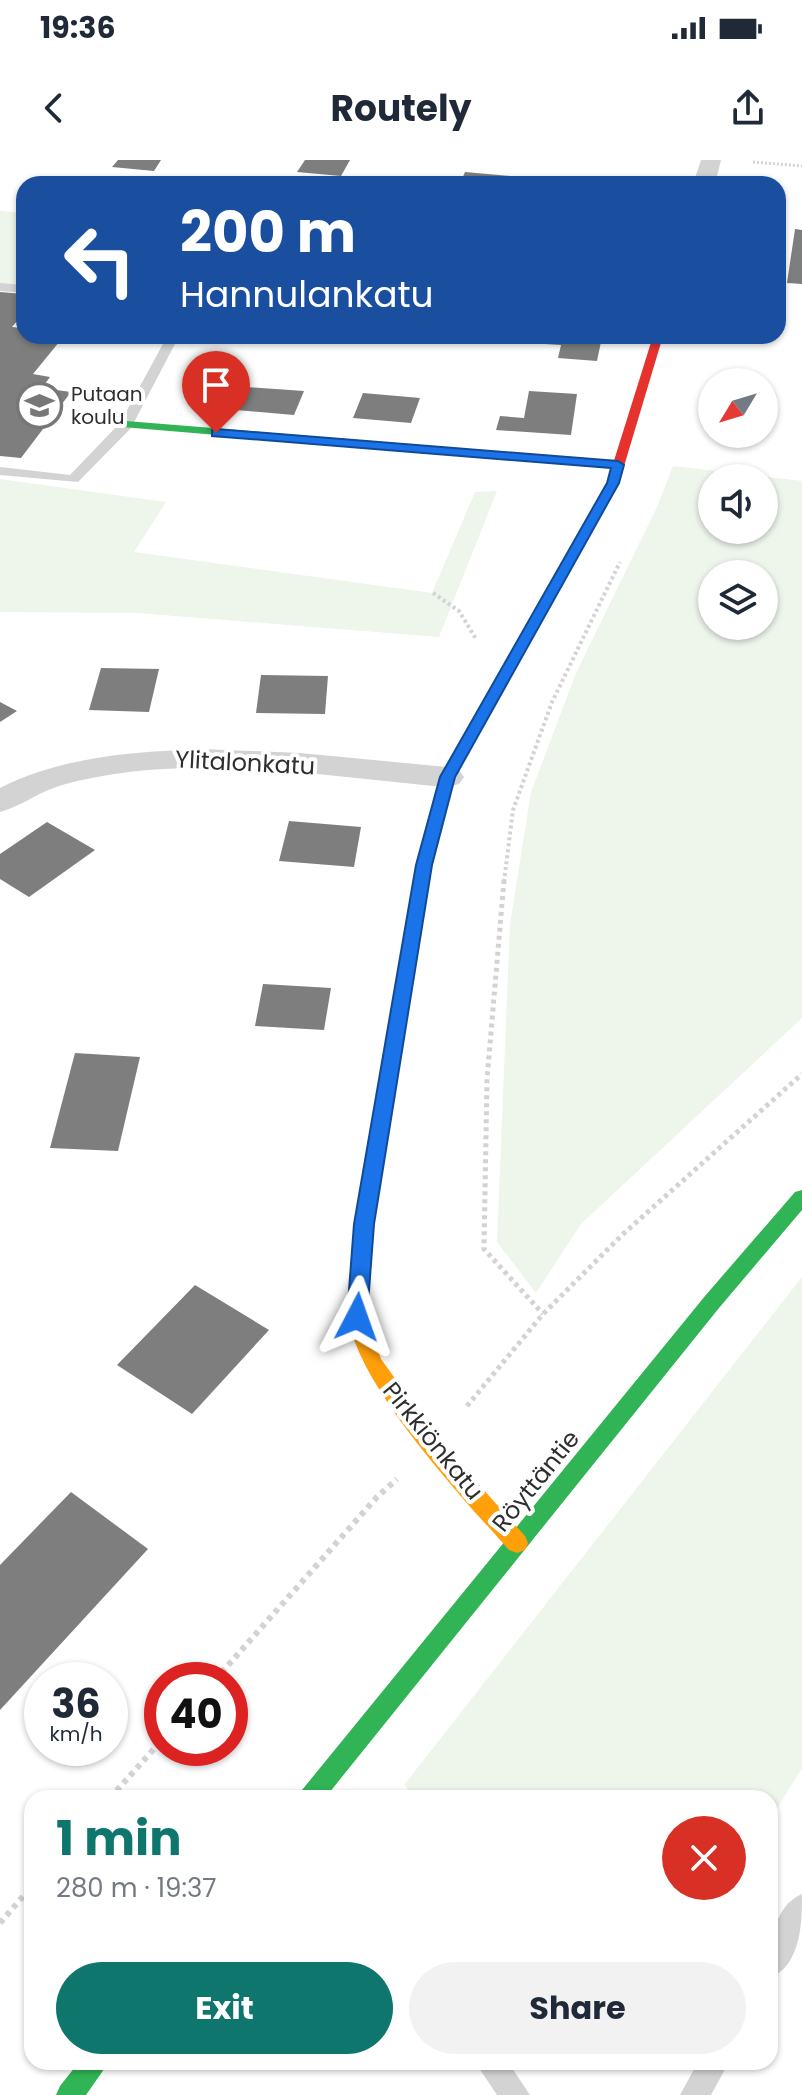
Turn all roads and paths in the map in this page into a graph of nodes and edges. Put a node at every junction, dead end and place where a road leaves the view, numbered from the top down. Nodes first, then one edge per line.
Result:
1 (753, 162) dead end
2 (802, 166) edge
3 (169, 344) edge
4 (656, 344) edge
5 (126, 425) junction
6 (618, 465) junction
7 (0, 471) edge
8 (621, 560) dead end
9 (447, 777) junction
10 (0, 801) edge
11 (802, 1074) edge
12 (802, 1197) edge
13 (543, 1314) junction
14 (433, 1447) junction
15 (517, 1543) junction
16 (231, 1662) edge
17 (144, 1760) edge
18 (117, 1790) edge
19 (316, 1790) edge
20 (24, 1895) edge
21 (802, 1908) edge
22 (0, 1923) edge
23 (778, 1950) edge
24 (89, 2070) edge
25 (496, 2070) edge
26 (709, 2070) edge
27 (69, 2095) edge
28 (515, 2095) edge
29 (695, 2095) edge

1 - 2 path
3 - 5 lane
4 - 6 street, Pirkkiönkatu
5 - 6 street
5 - 7 lane
6 - 9 street, Pirkkiönkatu
8 - 13 path
9 - 10 street, Ylitalonkatu
9 - 14 street, Pirkkiönkatu
11 - 13 path
12 - 15 street, Röyttäntie
13 - 14 path
14 - 15 street, Pirkkiönkatu
14 - 16 path
15 - 19 street, Röyttäntie
17 - 18 path
20 - 22 path
21 - 23 lane
24 - 27 street
25 - 28 lane
26 - 29 lane

